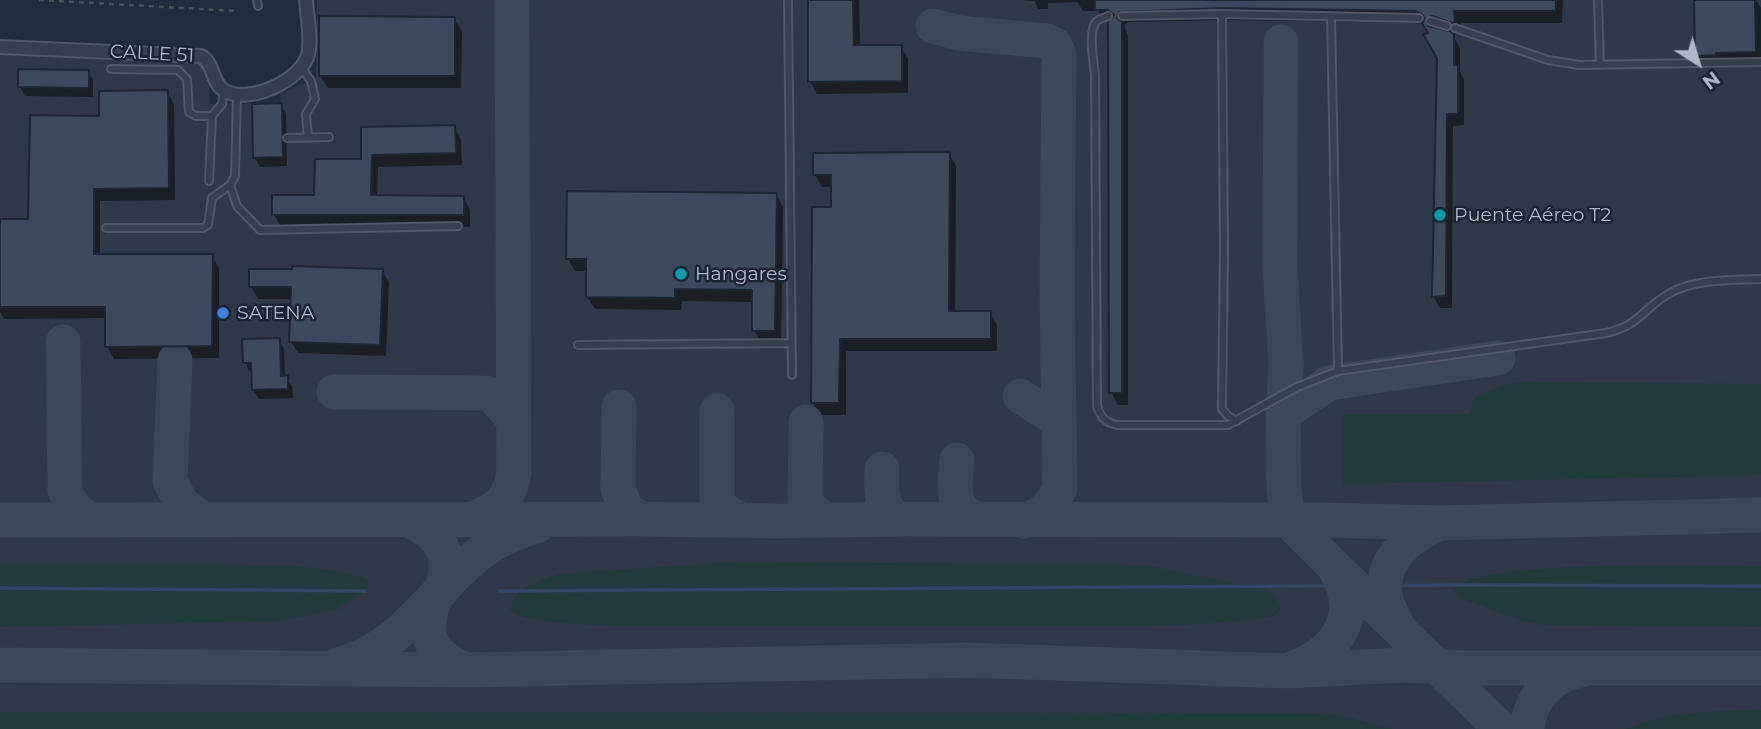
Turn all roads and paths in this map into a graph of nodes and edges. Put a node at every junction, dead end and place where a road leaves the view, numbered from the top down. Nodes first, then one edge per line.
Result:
1 (39, 0) edge
2 (306, 0) edge
3 (788, 0) edge
4 (1598, 0) edge
5 (237, 11) dead end
6 (1222, 14) junction
7 (1108, 16) dead end
8 (1122, 16) dead end
9 (1331, 18) junction
10 (1419, 18) dead end
11 (1430, 21) dead end
12 (0, 47) edge
13 (1761, 62) edge
14 (1600, 65) junction
15 (301, 67) junction
16 (111, 69) dead end
17 (230, 92) junction
18 (212, 116) junction
19 (329, 136) dead end
20 (308, 137) junction
21 (287, 138) dead end
22 (209, 181) dead end
23 (230, 185) junction
24 (458, 226) dead end
25 (106, 228) dead end
26 (1761, 279) edge
27 (792, 343) junction
28 (578, 345) dead end
29 (1338, 371) junction
30 (792, 375) dead end
31 (1237, 421) junction

1 - 5 path
2 - 15 street
3 - 27 lane
4 - 14 lane
6 - 8 lane
6 - 9 lane
6 - 31 lane
7 - 31 lane
9 - 10 lane
9 - 29 lane
11 - 14 lane
12 - 17 street, CALLE 51
13 - 14 lane
15 - 17 street
15 - 20 lane
16 - 18 lane
17 - 18 lane
17 - 23 lane
18 - 22 lane
19 - 20 lane
20 - 21 lane
23 - 24 lane
23 - 25 lane
26 - 29 lane
27 - 28 lane
27 - 30 lane
29 - 31 lane

